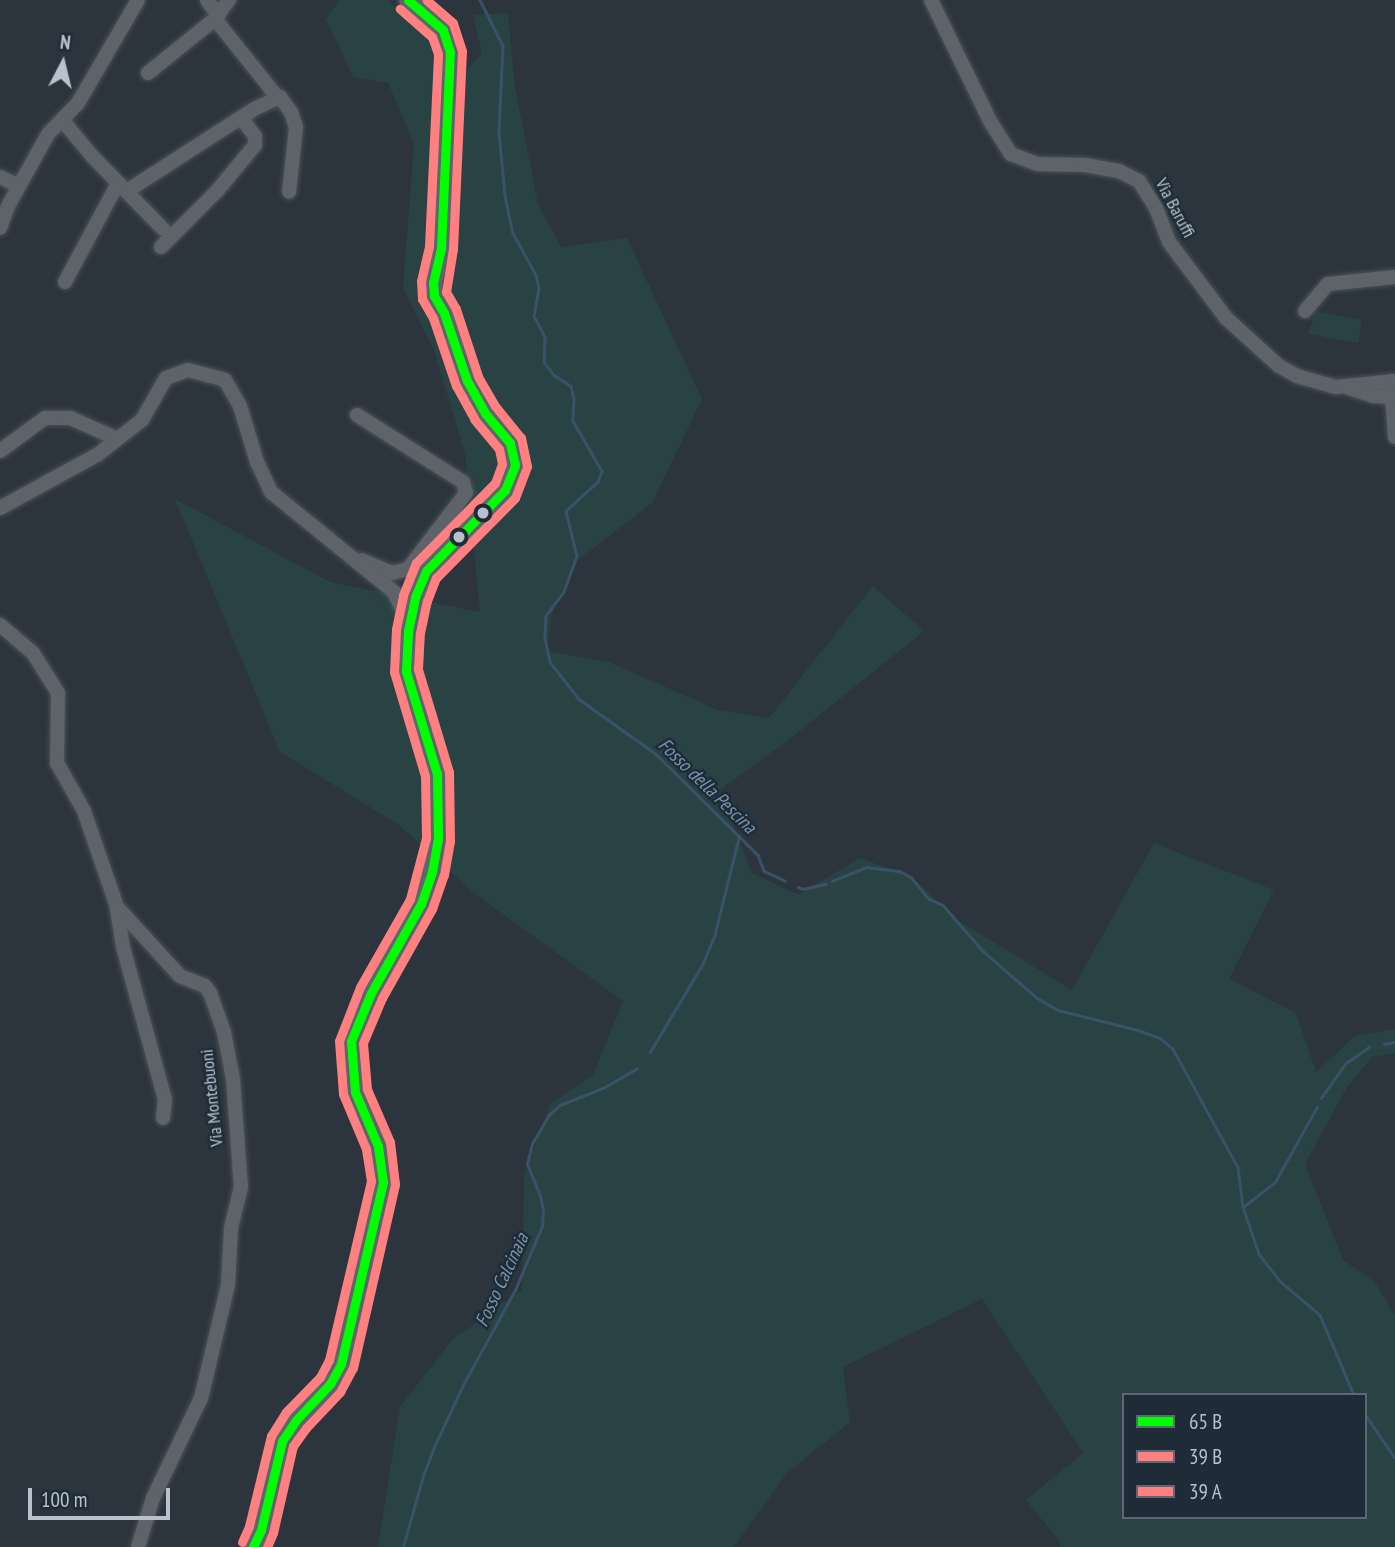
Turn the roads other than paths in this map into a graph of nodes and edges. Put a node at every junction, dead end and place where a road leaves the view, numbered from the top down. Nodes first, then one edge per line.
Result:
1 (138, 0) edge
2 (207, 0) edge
3 (229, 0) edge
4 (408, 0) edge
5 (930, 0) edge
6 (216, 17) junction
7 (148, 73) dead end
8 (274, 93) dead end
9 (242, 118) junction
10 (63, 121) junction
11 (0, 177) edge
12 (19, 186) junction
13 (122, 187) junction
14 (289, 192) dead end
15 (0, 228) edge
16 (163, 229) dead end
17 (161, 247) dead end
18 (1395, 277) edge
19 (65, 282) dead end
20 (1305, 311) dead end
21 (1393, 381) edge
22 (1344, 387) junction
23 (1394, 397) edge
24 (357, 415) dead end
25 (1395, 437) edge
26 (118, 439) junction
27 (0, 452) edge
28 (0, 508) edge
29 (449, 533) junction
30 (359, 564) junction
31 (421, 579) junction
32 (393, 589) junction
33 (415, 597) junction
34 (410, 624) junction
35 (0, 625) edge
36 (117, 907) junction
37 (163, 1118) dead end
38 (138, 1547) edge
39 (253, 1547) edge

1 - 10 street
2 - 6 street
3 - 6 street
4 - 29 main road
5 - 22 street, Via Baruffi
6 - 7 street
6 - 8 street
9 - 13 street
9 - 14 street
9 - 17 street
10 - 12 street
10 - 13 street
11 - 12 street
12 - 15 street
13 - 16 street
13 - 19 street
18 - 20 street
21 - 22 street, Via Baruffi
21 - 23 street
22 - 23 street, Via Baruffi
23 - 25 street
24 - 29 street
26 - 27 street
26 - 28 street
26 - 30 street
29 - 30 street
29 - 31 main road
30 - 32 street
31 - 32 street
31 - 33 main road
32 - 33 street
32 - 34 street
33 - 34 main road
34 - 39 main road
35 - 36 street, Via Montebuoni
36 - 37 street
36 - 38 street, Via Montebuoni

